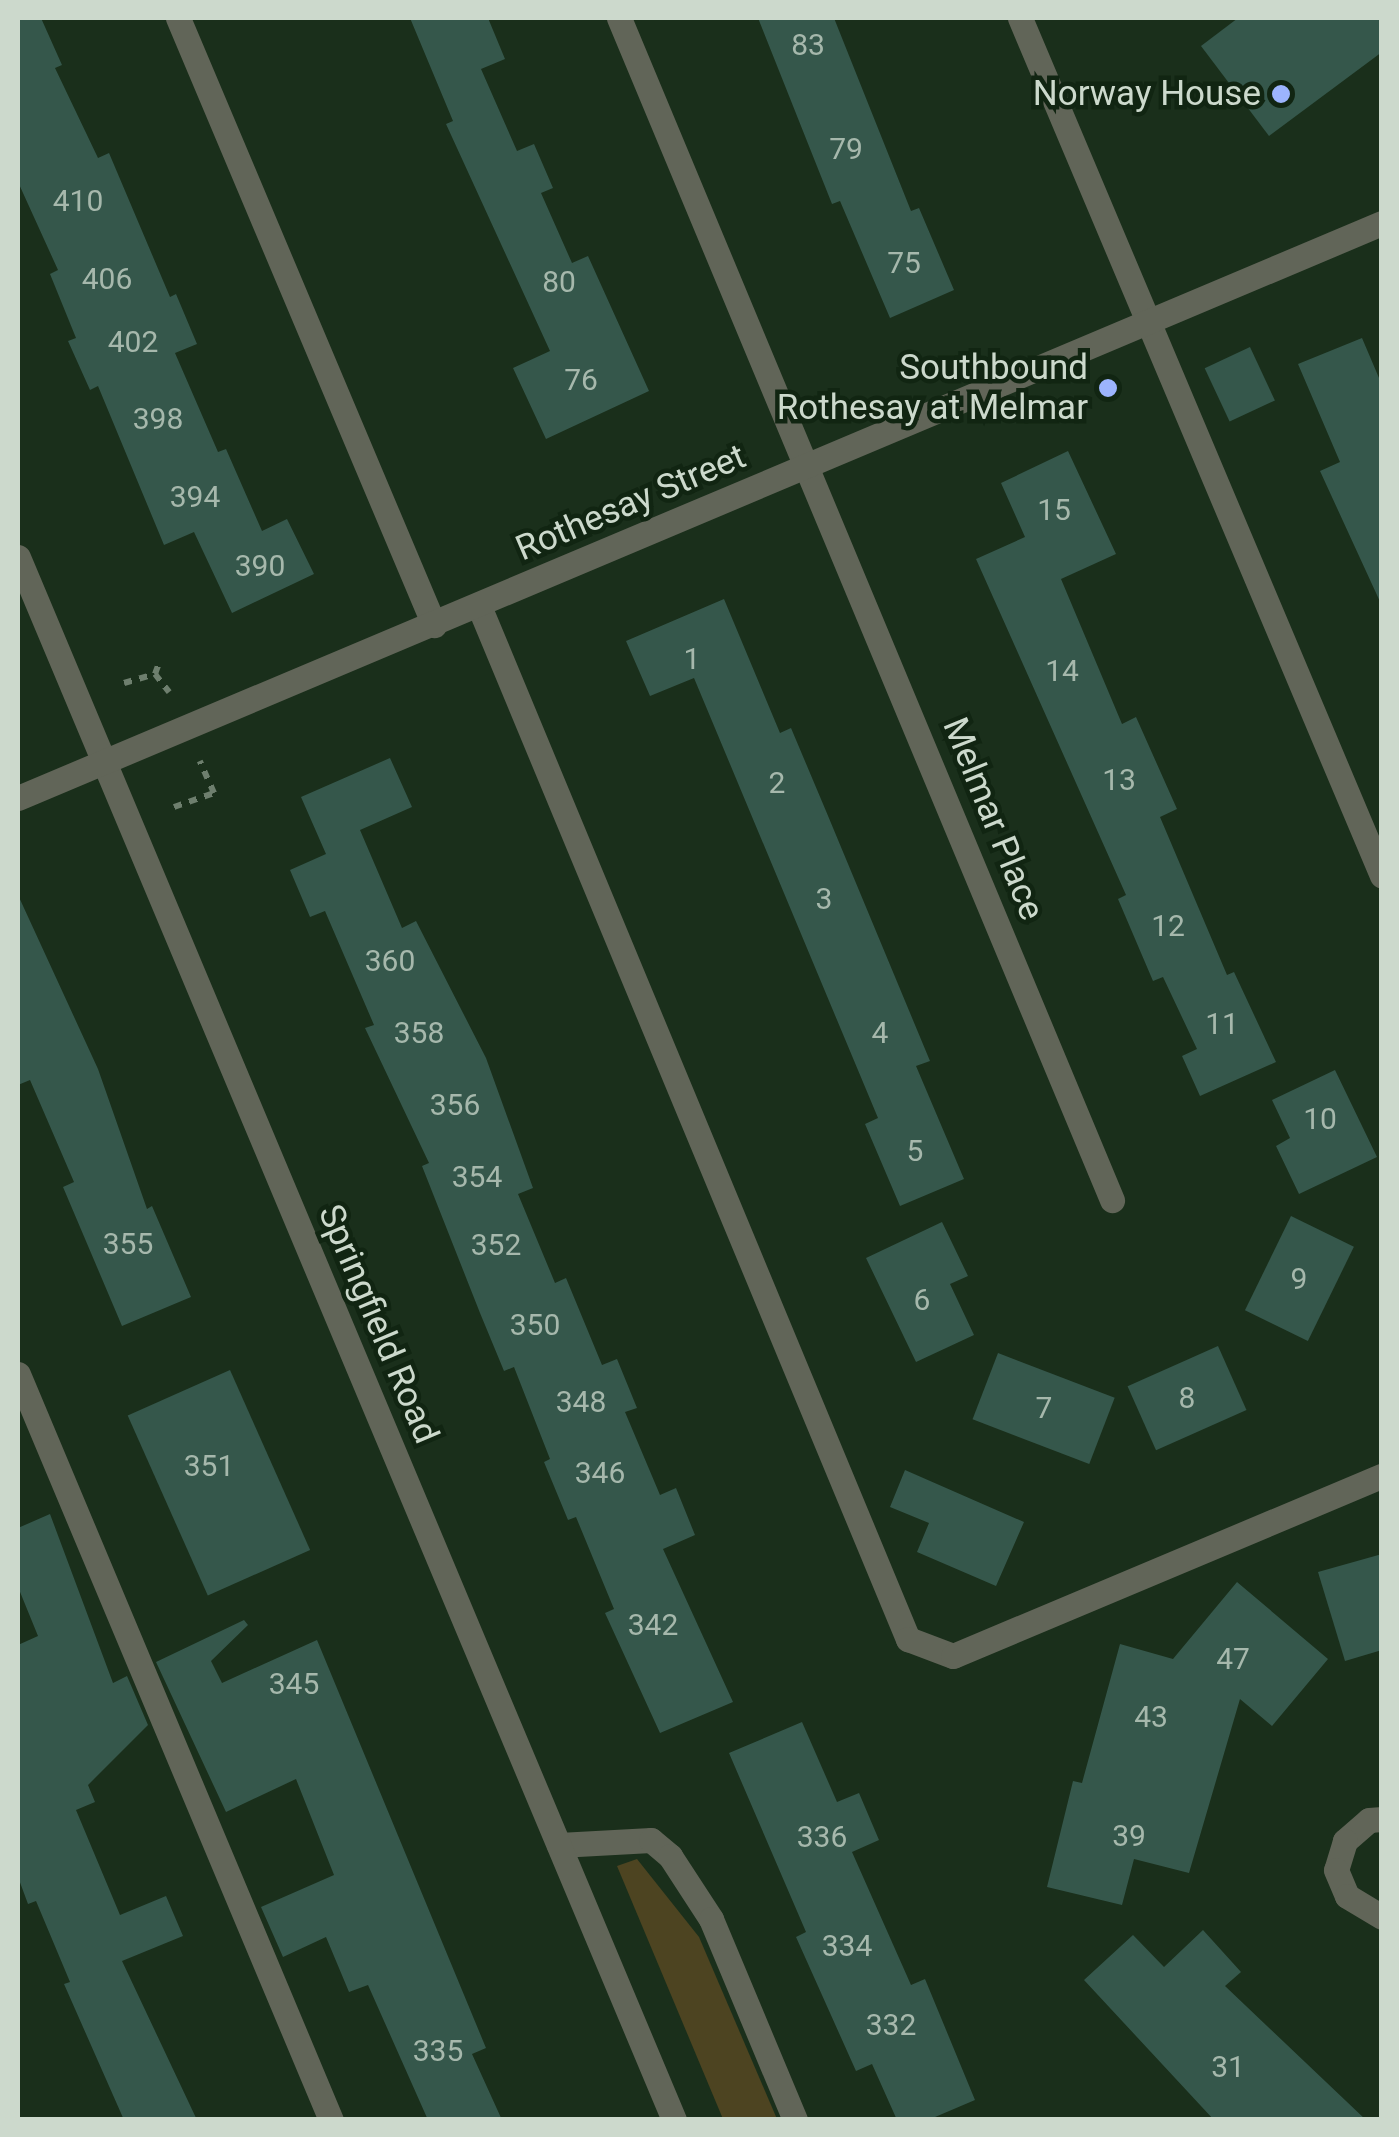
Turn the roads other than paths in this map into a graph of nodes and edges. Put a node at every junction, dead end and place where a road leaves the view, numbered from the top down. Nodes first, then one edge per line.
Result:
1 (178, 18) edge
2 (619, 18) edge
3 (1020, 18) edge
4 (1382, 222) edge
5 (1150, 323) junction
6 (808, 466) junction
7 (18, 557) edge
8 (479, 606) junction
9 (434, 625) junction
10 (104, 761) junction
11 (18, 798) edge
12 (1382, 876) edge
13 (1112, 1200) dead end
14 (18, 1374) edge
15 (1382, 1476) edge
16 (1382, 1819) edge
17 (559, 1845) junction
18 (1382, 1916) edge
19 (331, 2120) edge
20 (674, 2120) edge
21 (796, 2120) edge

1 - 9 street
2 - 6 street, Melmar Place
3 - 5 street
4 - 5 street, Rothesay Street
5 - 6 street, Rothesay Street
5 - 12 street
6 - 8 street, Rothesay Street
6 - 13 street, Melmar Place
7 - 10 street, Springfield Road
8 - 9 street, Rothesay Street
8 - 15 street
9 - 10 street, Rothesay Street
10 - 11 street, Rothesay Street
10 - 17 street, Springfield Road
14 - 19 street
16 - 18 street
17 - 20 street, Springfield Road
17 - 21 street

